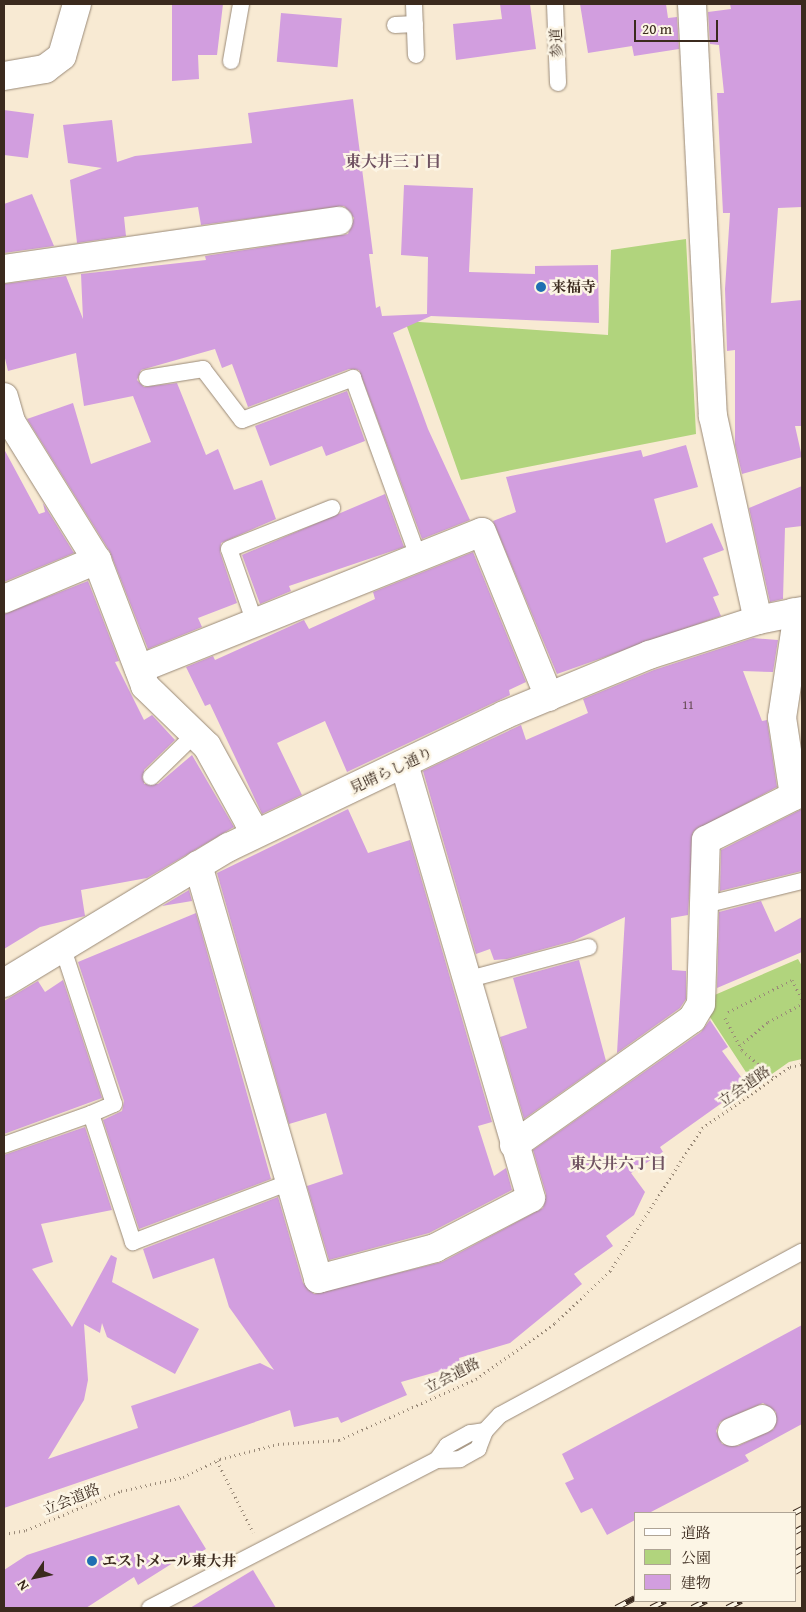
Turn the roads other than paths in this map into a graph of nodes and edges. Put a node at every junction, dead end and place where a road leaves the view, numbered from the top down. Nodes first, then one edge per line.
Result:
1 (77, 4) edge
2 (241, 4) edge
3 (414, 4) edge
4 (555, 4) edge
5 (692, 4) edge
6 (415, 24) junction
7 (395, 25) dead end
8 (416, 55) dead end
9 (231, 62) dead end
10 (4, 76) edge
11 (558, 83) dead end
12 (339, 221) dead end
13 (4, 269) edge
14 (147, 378) dead end
15 (4, 397) edge
16 (332, 508) dead end
17 (418, 557) junction
18 (97, 560) junction
19 (4, 599) edge
20 (798, 612) edge
21 (758, 620) junction
22 (255, 623) junction
23 (139, 669) junction
24 (549, 697) junction
25 (194, 734) junction
26 (404, 764) junction
27 (151, 777) dead end
28 (252, 835) junction
29 (198, 865) junction
30 (802, 881) edge
31 (704, 905) junction
32 (589, 947) dead end
33 (62, 949) junction
34 (466, 980) junction
35 (4, 983) edge
36 (91, 1114) junction
37 (4, 1145) edge
38 (514, 1145) junction
39 (293, 1181) junction
40 (802, 1252) edge
41 (762, 1419) dead end
42 (732, 1432) dead end
43 (150, 1608) edge

1 - 10 street
2 - 9 lane
3 - 6 lane
4 - 11 lane, 参道
5 - 21 street
6 - 7 lane
6 - 8 lane
12 - 13 street
14 - 17 lane
15 - 18 street
16 - 22 lane
17 - 22 street
17 - 24 street
18 - 19 street
18 - 23 street
20 - 21 street, 見晴らし通り
20 - 31 street
21 - 24 street, 見晴らし通り
22 - 23 street
23 - 25 street
24 - 26 street, 見晴らし通り
25 - 27 lane
25 - 28 street
26 - 28 street, 見晴らし通り
26 - 34 street
28 - 29 street, 見晴らし通り
29 - 33 street, 見晴らし通り
29 - 39 street
30 - 31 lane
31 - 38 street
32 - 34 lane
33 - 35 street, 見晴らし通り
33 - 36 lane
34 - 38 street
36 - 37 lane
36 - 39 lane
38 - 39 street
40 - 43 lane
41 - 42 street

